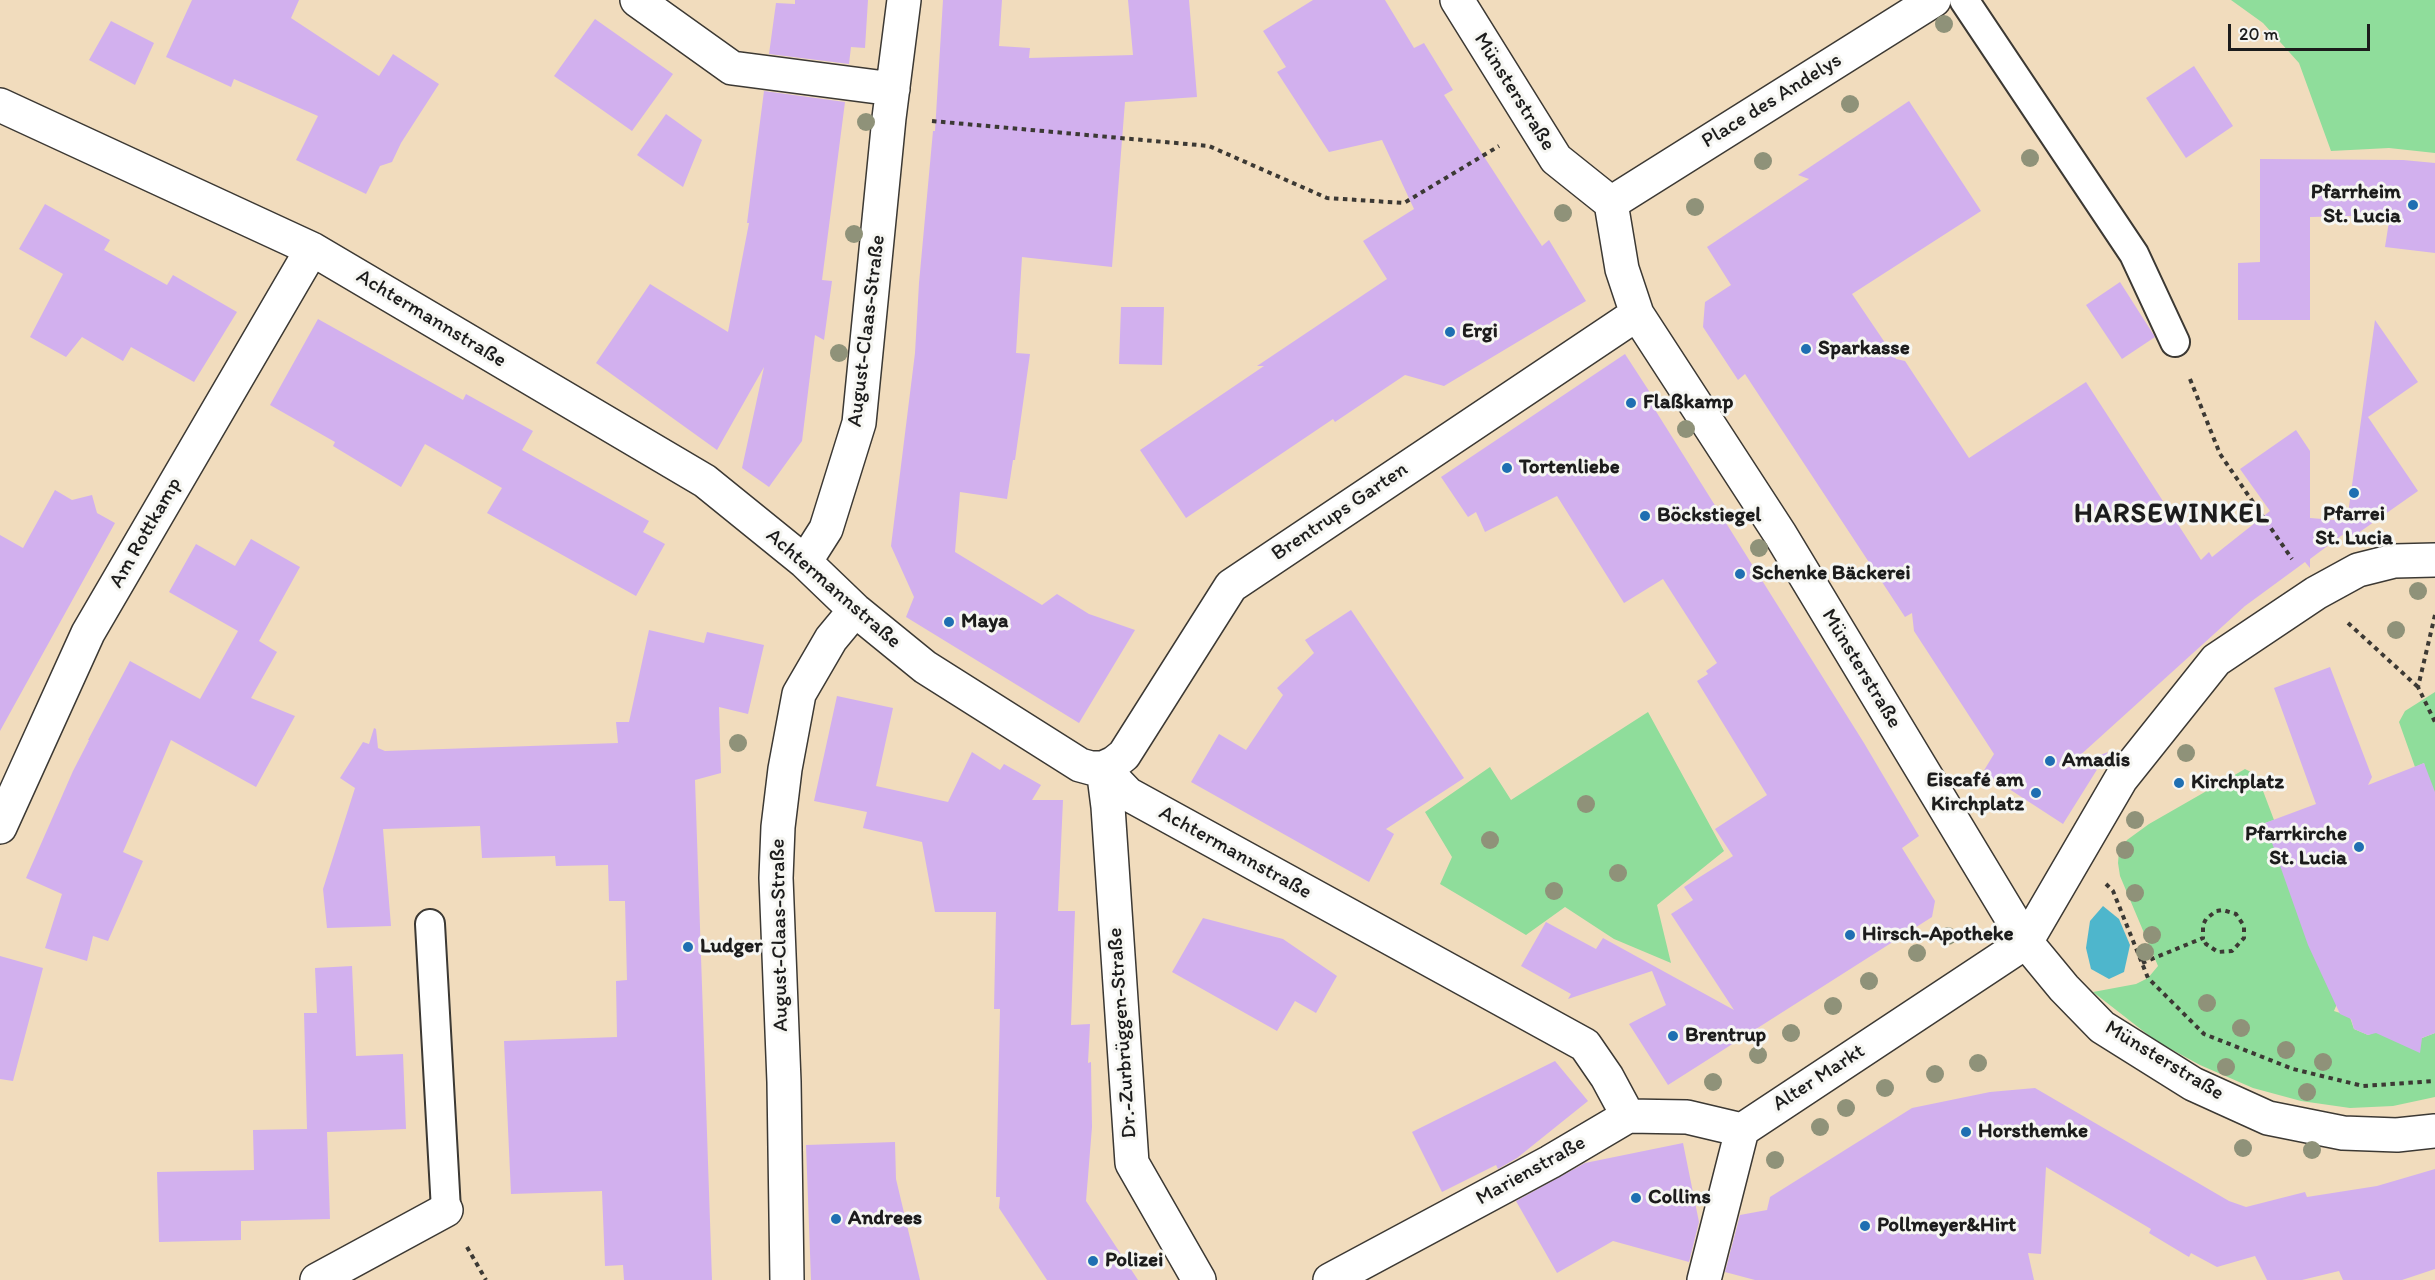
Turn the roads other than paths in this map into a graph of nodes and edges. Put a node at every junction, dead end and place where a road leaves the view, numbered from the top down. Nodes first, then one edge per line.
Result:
1 (637, 0) edge
2 (904, 0) edge
3 (1457, 0) edge
4 (1934, 0) edge
5 (1964, 0) edge
6 (891, 104) junction
7 (0, 105) edge
8 (1611, 203) junction
9 (312, 249) junction
10 (1637, 314) junction
11 (2175, 342) road end
12 (2435, 560) edge
13 (805, 562) junction
14 (855, 610) junction
15 (1103, 768) junction
16 (0, 827) edge
17 (430, 924) dead end
18 (2026, 942) junction
19 (1628, 1116) junction
20 (1742, 1130) junction
21 (2435, 1131) edge
22 (446, 1210) joint
23 (1339, 1278) edge
24 (317, 1280) edge
25 (787, 1280) edge
26 (1199, 1280) edge
27 (1704, 1280) edge

1 - 6 street
2 - 6 street, August-Claas-Straße
3 - 8 street, Münsterstraße
4 - 8 street, Place des Andelys
5 - 11 lane
6 - 13 street, August-Claas-Straße
7 - 9 street, Achtermannstraße
8 - 10 street, Münsterstraße
9 - 13 street, Achtermannstraße
9 - 16 street, Am Rottkamp
10 - 15 street, Brentrups Garten
10 - 18 street, Münsterstraße
12 - 18 street
13 - 14 street, Achtermannstraße
14 - 15 street, Achtermannstraße
14 - 25 street, August-Claas-Straße
15 - 19 street, Achtermannstraße
15 - 26 street, Dr.-Zurbrüggen-Straße
17 - 22 lane
18 - 20 street, Alter Markt
18 - 21 street, Münsterstraße
19 - 20 street
19 - 23 street, Marienstraße
20 - 27 street
22 - 24 street

